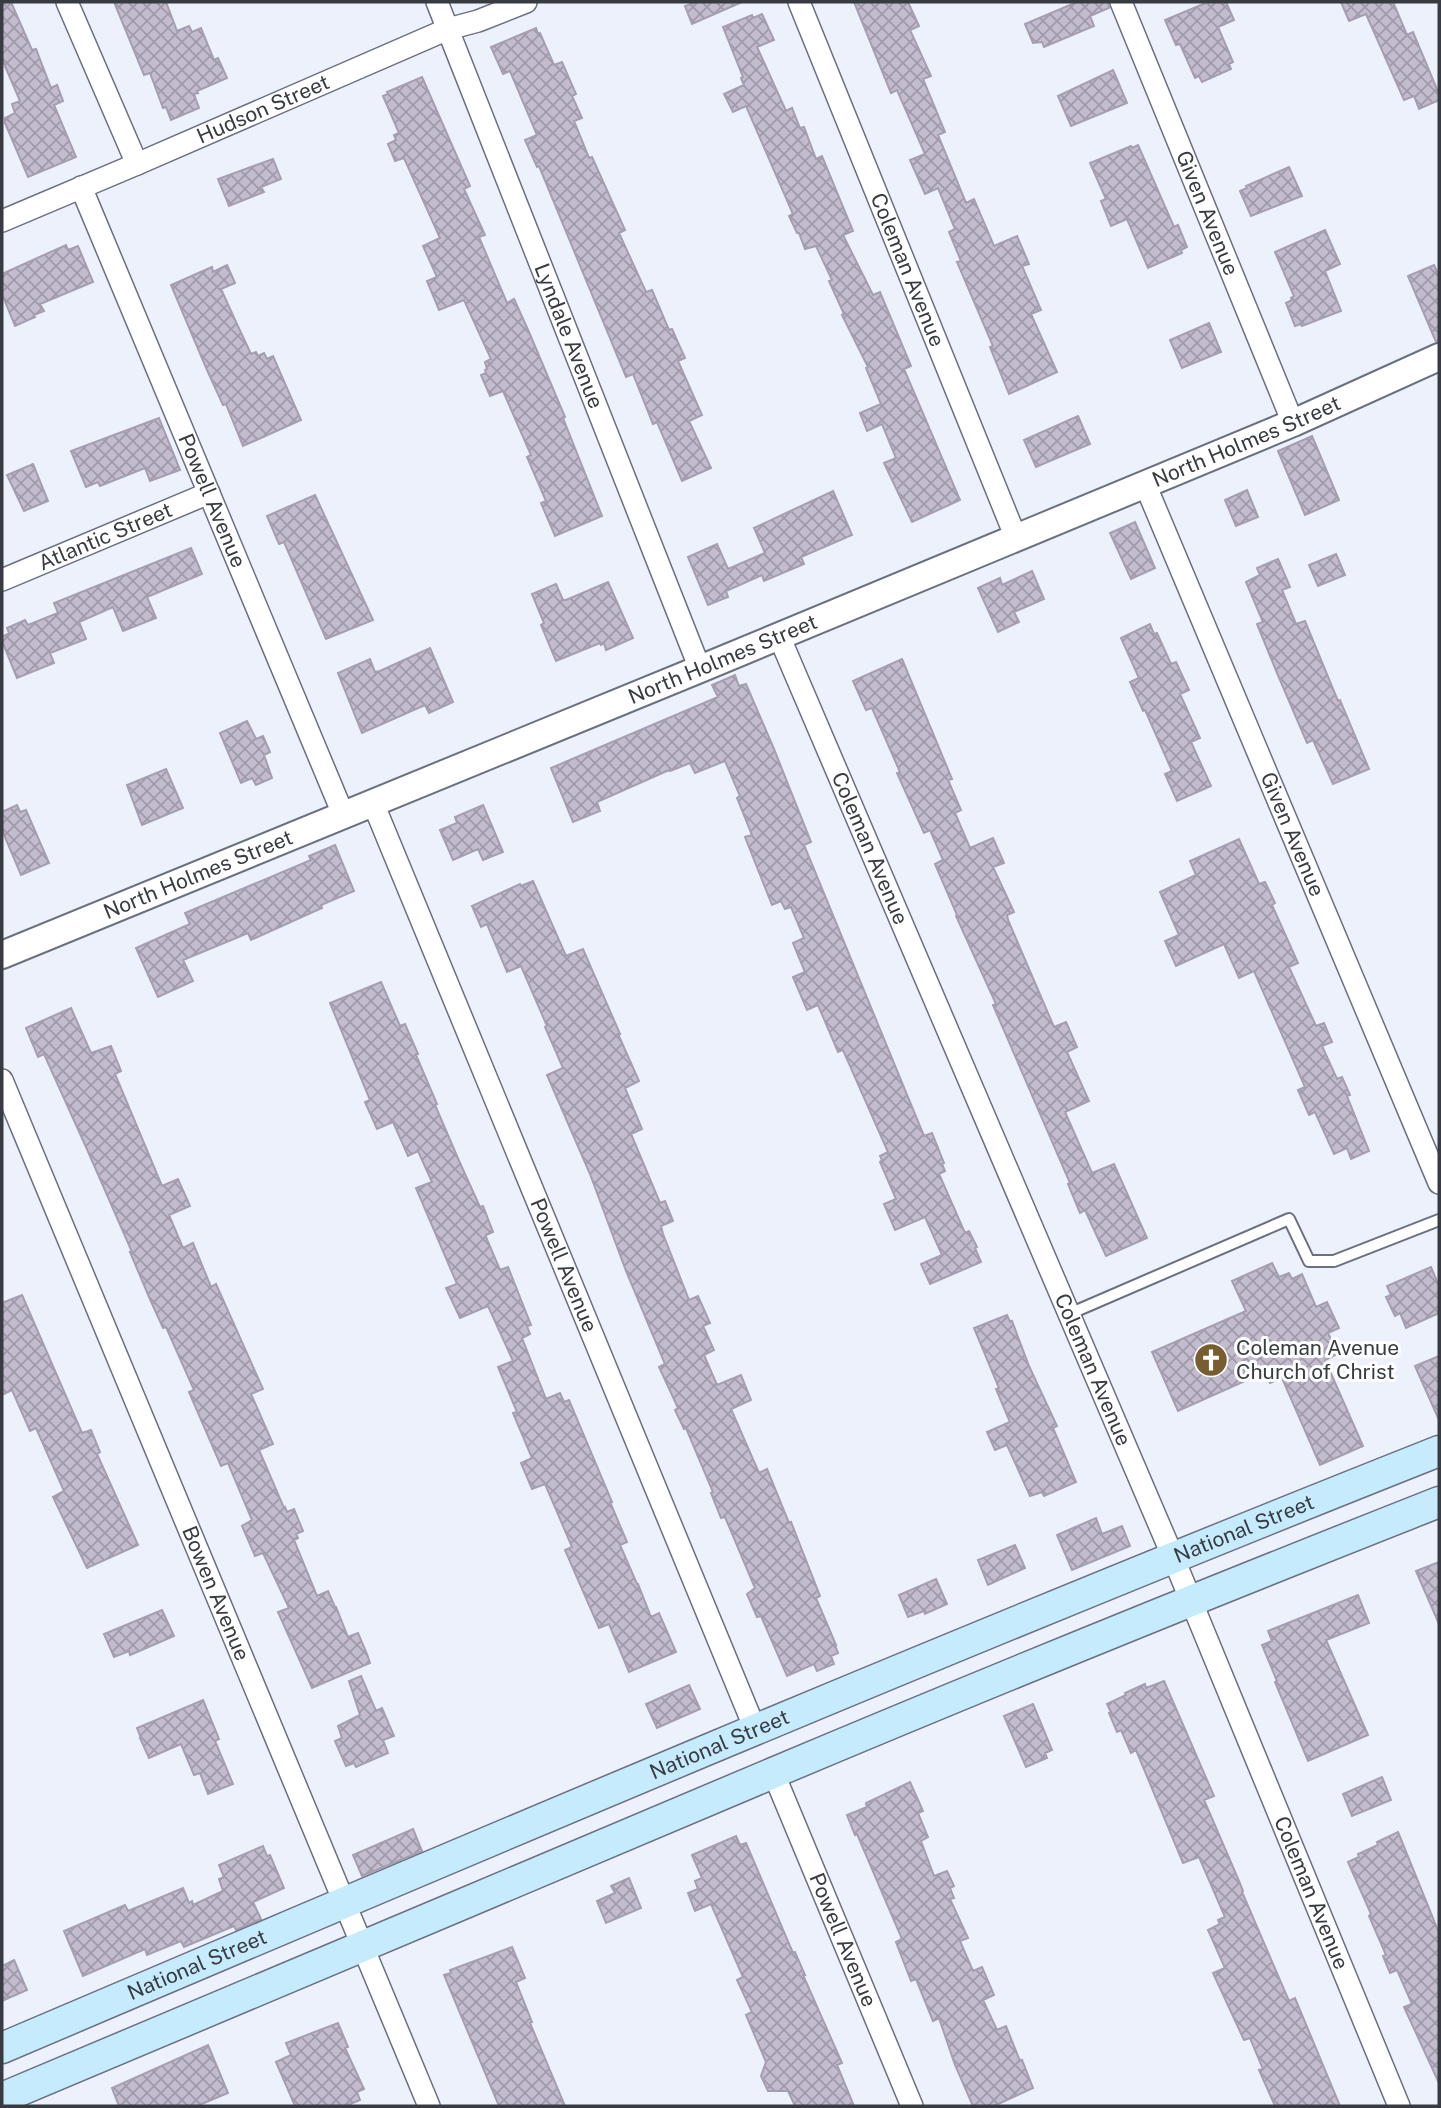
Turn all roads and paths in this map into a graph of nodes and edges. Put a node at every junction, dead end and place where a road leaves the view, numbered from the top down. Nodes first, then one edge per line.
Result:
1 (67, 2) edge
2 (437, 2) edge
3 (526, 2) edge
4 (799, 2) edge
5 (1121, 2) edge
6 (448, 29) junction
7 (137, 164) junction
8 (81, 187) junction
9 (2, 221) edge
10 (1439, 357) edge
11 (1293, 423) junction
12 (1145, 484) junction
13 (209, 493) junction
14 (1016, 538) junction
15 (2, 580) edge
16 (779, 636) junction
17 (700, 669) junction
18 (373, 803) junction
19 (343, 814) junction
20 (2, 955) edge
21 (2, 1080) edge
22 (1439, 1184) edge
23 (1439, 1220) edge
24 (1069, 1314) junction
25 (1439, 1451) edge
26 (1439, 1502) edge
27 (1172, 1557) junction
28 (1190, 1600) junction
29 (755, 1729) junction
30 (774, 1772) junction
31 (345, 1902) junction
32 (364, 1947) junction
33 (2, 2048) edge
34 (2, 2098) edge
35 (429, 2106) edge
36 (912, 2106) edge
37 (1399, 2106) edge

1 - 7 street
2 - 6 street, Lyndale Avenue
3 - 6 street, Hudson Street
4 - 14 street, Coleman Avenue
5 - 11 street, Given Avenue
6 - 7 street, Hudson Street
6 - 17 street, Lyndale Avenue
7 - 8 street, Hudson Street
8 - 9 street, Hudson Street
8 - 13 street, Powell Avenue
10 - 11 street, North Holmes Street
11 - 12 street, North Holmes Street
12 - 14 street, North Holmes Street
12 - 22 street, Given Avenue
13 - 15 street, Atlantic Street
13 - 19 street, Powell Avenue
14 - 16 street, North Holmes Street
16 - 17 street, North Holmes Street
16 - 24 street, Coleman Avenue
17 - 18 street, North Holmes Street
18 - 19 street, North Holmes Street
18 - 29 street, Powell Avenue
19 - 20 street, North Holmes Street
21 - 31 street, Bowen Avenue
23 - 24 lane
24 - 27 street, Coleman Avenue
25 - 27 main road, National Street
26 - 28 main road
27 - 28 street, Coleman Avenue
27 - 29 main road, National Street
28 - 30 main road
28 - 37 street, Coleman Avenue
29 - 31 main road, National Street
30 - 32 main road
30 - 36 street, Powell Avenue
31 - 32 street, Bowen Avenue
31 - 33 main road, National Street
32 - 34 main road
32 - 35 street, Bowen Avenue

